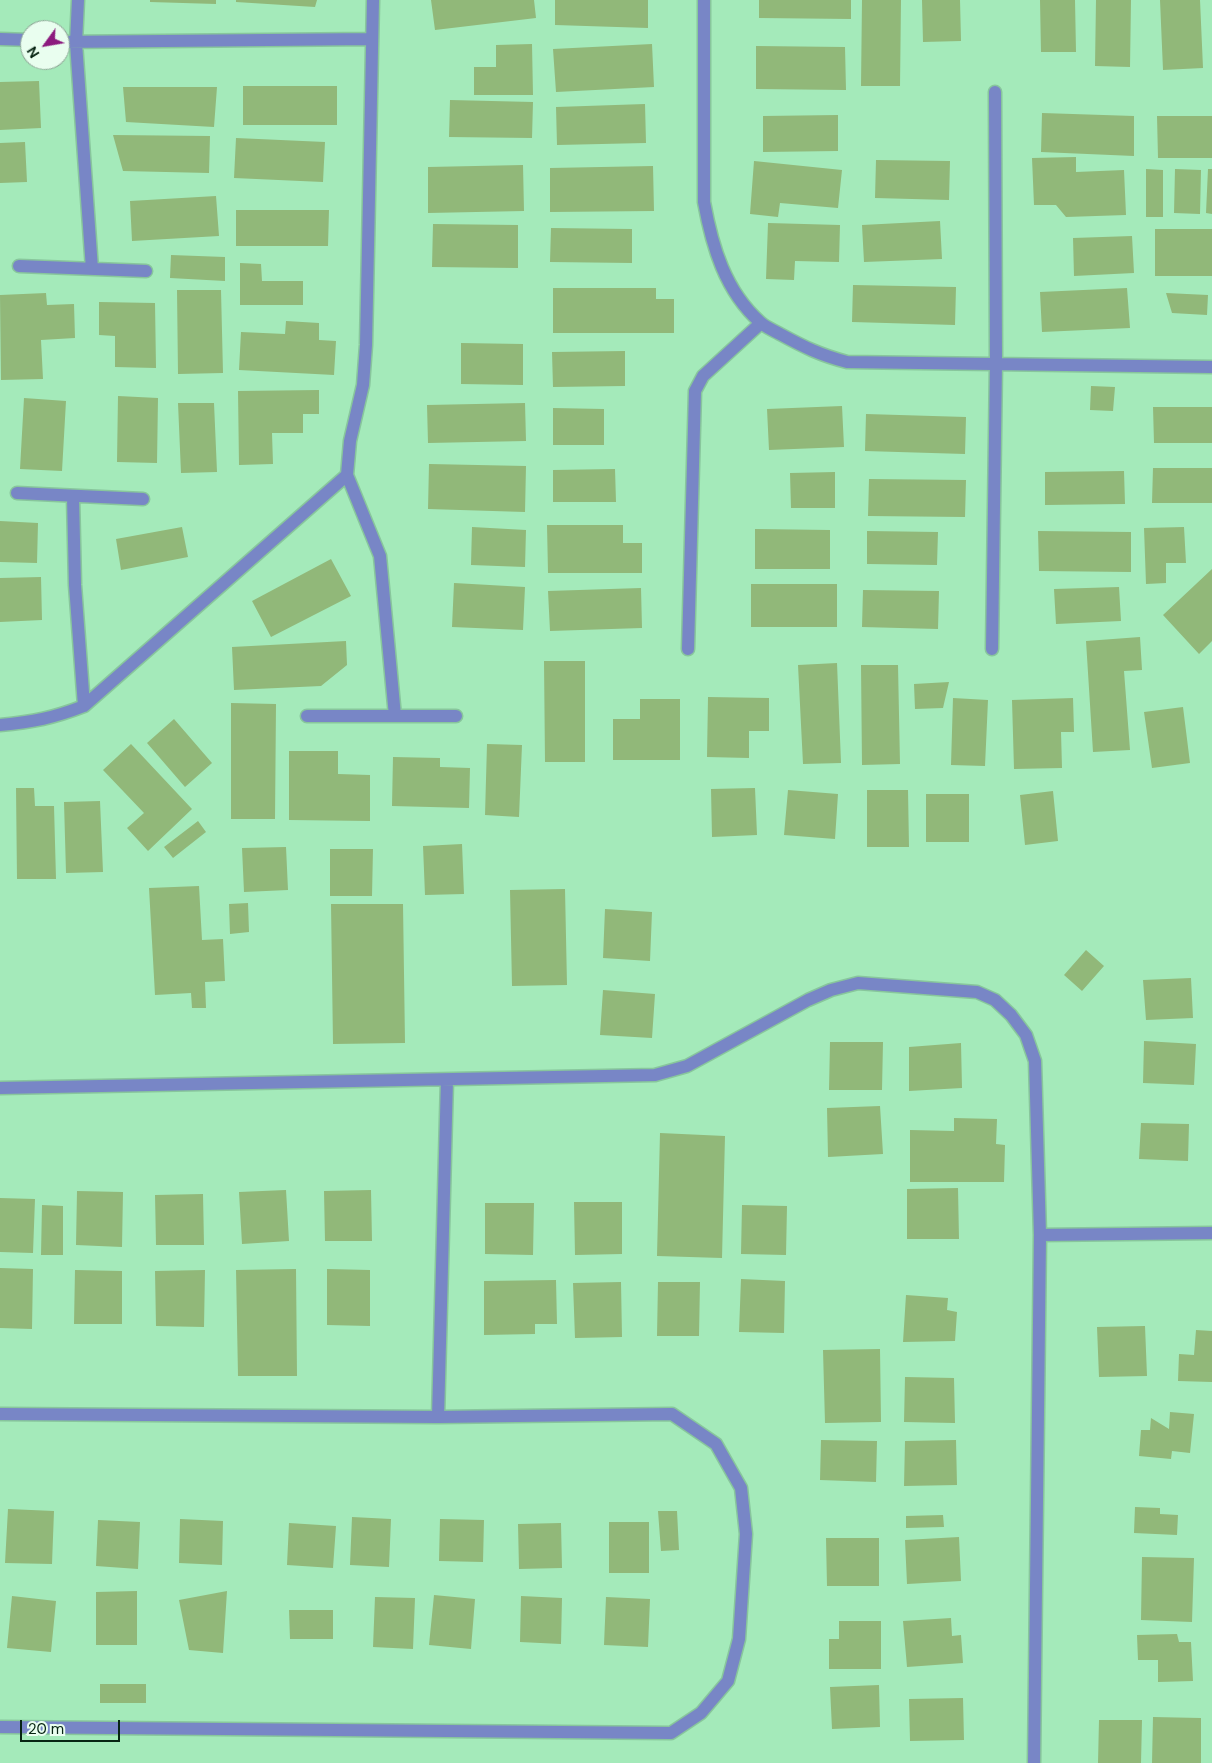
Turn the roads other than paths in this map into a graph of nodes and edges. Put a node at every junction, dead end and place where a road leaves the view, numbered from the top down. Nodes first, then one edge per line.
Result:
1 (78, 0) edge
2 (373, 0) edge
3 (704, 0) edge
4 (0, 38) edge
5 (371, 38) junction
6 (20, 39) edge
7 (70, 42) edge
8 (76, 42) junction
9 (995, 92) dead end
10 (19, 266) dead end
11 (92, 269) junction
12 (146, 271) dead end
13 (761, 323) junction
14 (996, 364) junction
15 (1212, 367) edge
16 (347, 475) junction
17 (17, 493) dead end
18 (73, 497) junction
19 (144, 499) dead end
20 (688, 649) dead end
21 (992, 649) dead end
22 (84, 706) junction
23 (307, 716) dead end
24 (395, 716) junction
25 (456, 716) dead end
26 (0, 725) edge
27 (447, 1080) junction
28 (0, 1088) edge
29 (1212, 1233) edge
30 (1040, 1235) junction
31 (0, 1414) edge
32 (438, 1417) junction
33 (0, 1727) edge
34 (1034, 1763) edge

1 - 8 street
2 - 5 street
3 - 13 street
4 - 6 street
5 - 8 street
5 - 16 street
7 - 8 street
8 - 11 street
9 - 14 street
10 - 11 street
11 - 12 street
13 - 14 street
13 - 20 street
14 - 15 street
14 - 21 street
16 - 22 street
16 - 24 street
17 - 18 street
18 - 19 street
18 - 22 street
22 - 26 street
23 - 24 street
24 - 25 street
27 - 28 street
27 - 30 street
27 - 32 street
29 - 30 street
30 - 34 street
31 - 32 street
32 - 33 street

